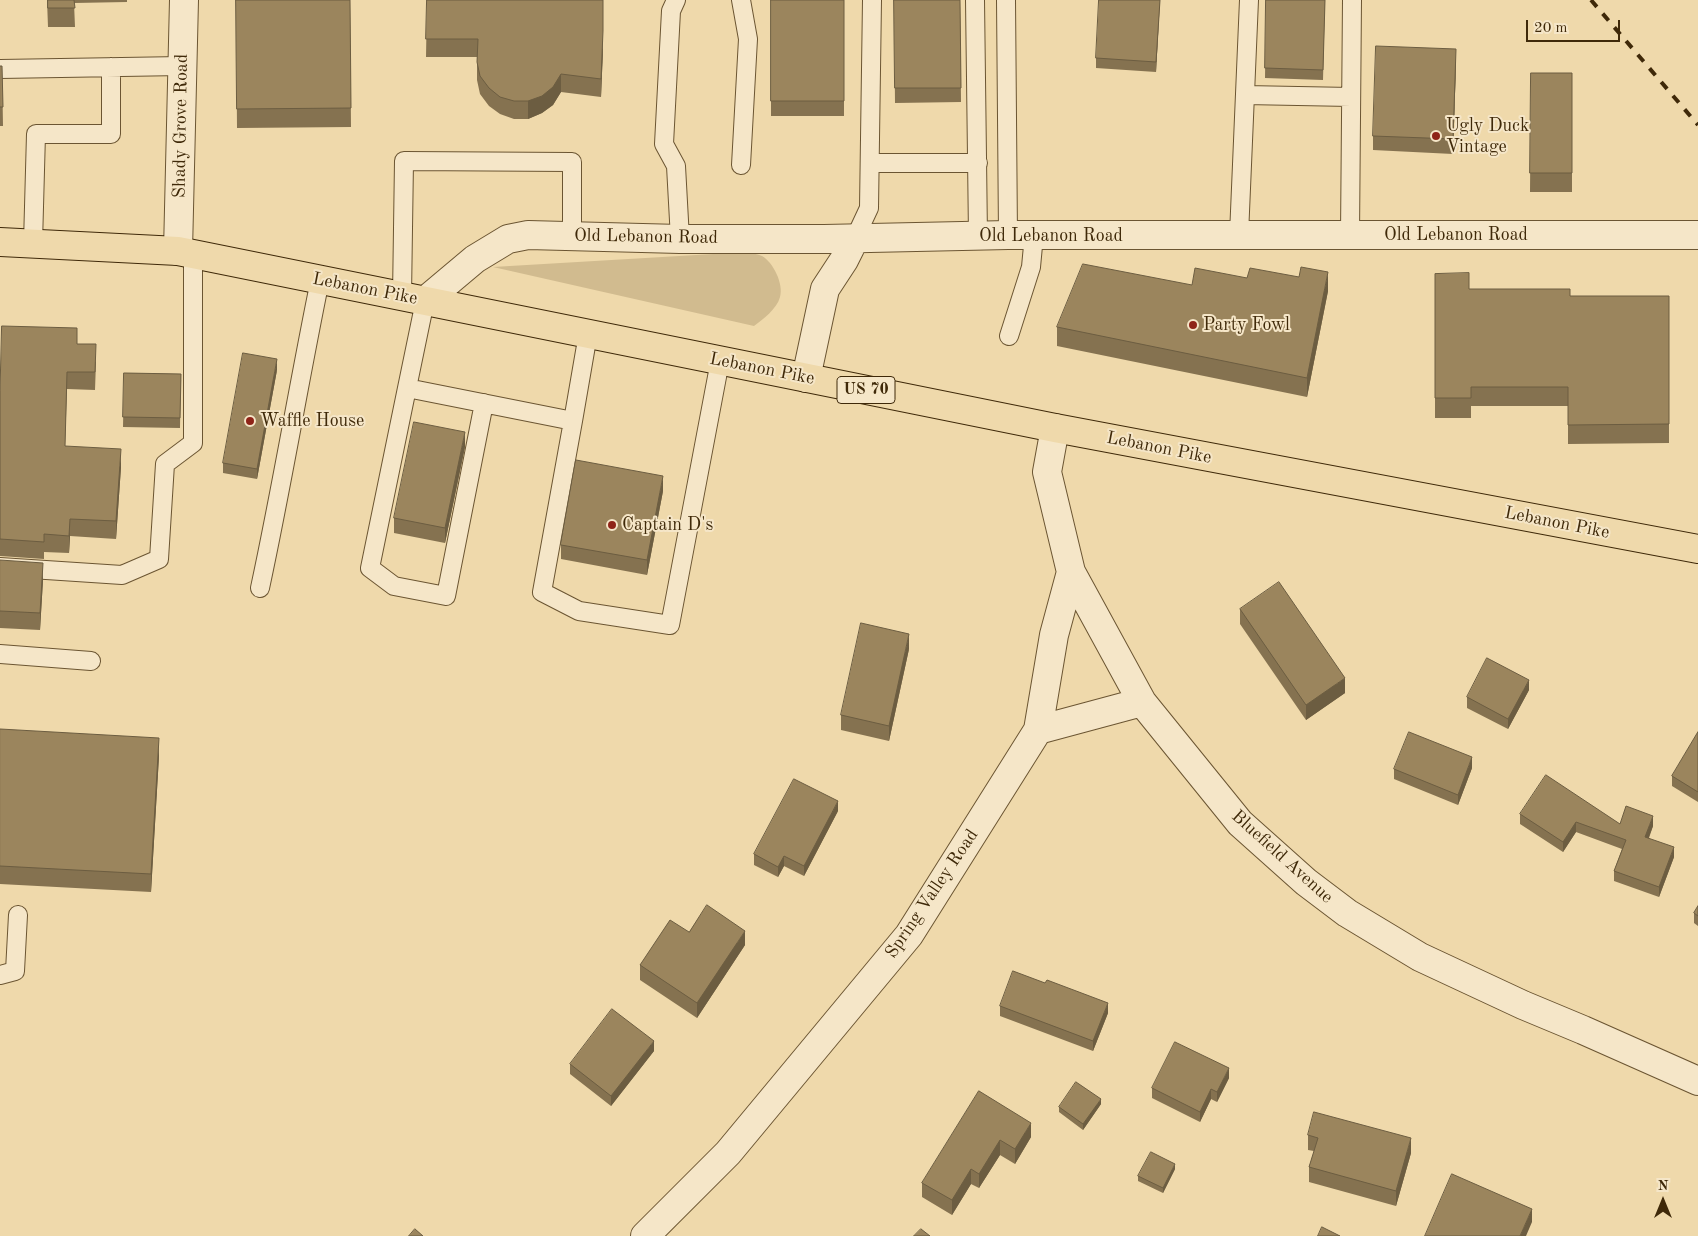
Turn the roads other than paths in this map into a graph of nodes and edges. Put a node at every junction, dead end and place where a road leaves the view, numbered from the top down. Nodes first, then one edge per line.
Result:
1 (184, 0) edge
2 (676, 0) edge
3 (741, 0) edge
4 (872, 0) edge
5 (976, 0) edge
6 (1006, 0) edge
7 (1249, 0) edge
8 (1352, 0) edge
9 (182, 66) junction
10 (110, 68) junction
11 (0, 69) edge
12 (1245, 95) junction
13 (1351, 97) junction
14 (870, 163) junction
15 (978, 163) junction
16 (741, 164) dead end
17 (1021, 235) junction
18 (1698, 235) edge
19 (572, 236) junction
20 (978, 236) junction
21 (1239, 236) junction
22 (1350, 236) junction
23 (855, 238) junction
24 (680, 239) junction
25 (0, 242) edge
26 (33, 243) junction
27 (186, 253) junction
28 (320, 280) junction
29 (413, 299) junction
30 (588, 334) junction
31 (1009, 336) dead end
32 (720, 361) junction
33 (806, 378) junction
34 (407, 388) junction
35 (484, 403) junction
36 (573, 421) junction
37 (1055, 428) junction
38 (1698, 549) edge
39 (0, 567) edge
40 (1071, 572) junction
41 (260, 588) dead end
42 (0, 654) edge
43 (91, 661) dead end
44 (1142, 702) junction
45 (1038, 730) junction
46 (18, 915) dead end
47 (0, 975) edge
48 (1698, 1081) edge
49 (645, 1236) edge

1 - 9 street, Shady Grove Road
2 - 24 lane
3 - 16 lane
4 - 14 lane
5 - 15 lane
6 - 17 lane
7 - 12 lane
8 - 13 lane
9 - 10 lane
9 - 27 street, Shady Grove Road
10 - 11 lane
10 - 26 lane
12 - 13 lane
12 - 21 lane
13 - 22 lane
14 - 15 lane
14 - 23 lane
15 - 20 lane
17 - 20 street, Old Lebanon Road
17 - 21 street, Old Lebanon Road
17 - 31 lane
18 - 22 street, Old Lebanon Road
19 - 24 street, Old Lebanon Road
19 - 29 street, Old Lebanon Road
19 - 29 lane
20 - 23 street, Old Lebanon Road
21 - 22 street, Old Lebanon Road
23 - 24 street, Old Lebanon Road
23 - 33 street
25 - 26 main road, Lebanon Pike / US 70
26 - 27 main road, Lebanon Pike / US 70
27 - 28 main road, Lebanon Pike / US 70
27 - 39 lane
28 - 29 main road, Lebanon Pike / US 70
28 - 41 lane
29 - 30 main road, Lebanon Pike / US 70
29 - 34 lane
30 - 32 main road, Lebanon Pike / US 70
30 - 36 lane
32 - 33 main road, Lebanon Pike / US 70
32 - 36 lane
33 - 37 main road, Lebanon Pike / US 70
34 - 35 lane
34 - 35 lane
35 - 36 lane
37 - 38 main road, Lebanon Pike / US 70
37 - 40 street, Bluefield Avenue
40 - 44 street, Bluefield Avenue
40 - 45 street, Spring Valley Road
42 - 43 lane
44 - 45 street
44 - 48 street, Bluefield Avenue
45 - 49 street, Spring Valley Road
46 - 47 lane

